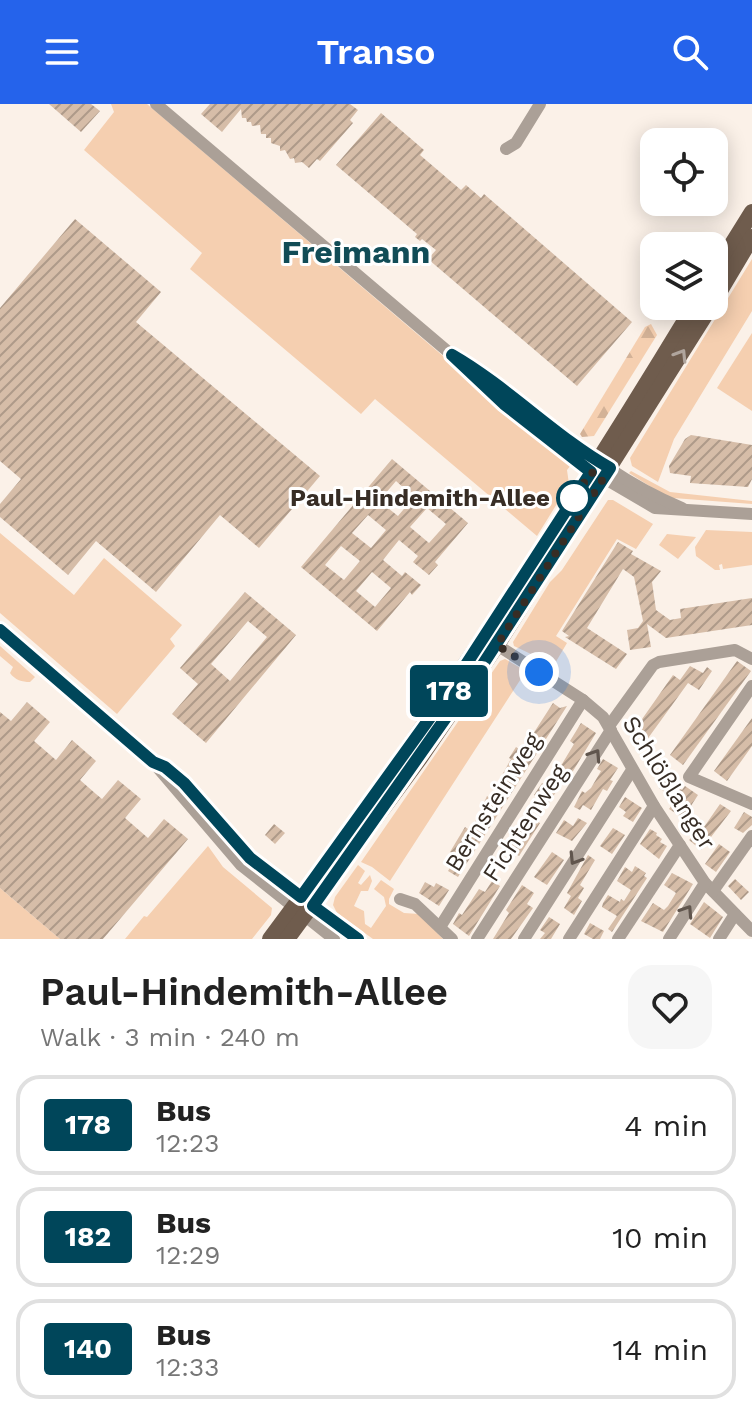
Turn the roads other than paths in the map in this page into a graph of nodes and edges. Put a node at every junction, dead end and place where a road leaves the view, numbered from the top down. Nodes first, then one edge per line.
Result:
1 (156, 104) edge
2 (540, 104) edge
3 (506, 149) dead end
4 (750, 226) edge
5 (728, 255) edge
6 (728, 272) edge
7 (686, 320) edge
8 (702, 320) edge
9 (600, 470) junction
10 (752, 514) edge
11 (0, 630) edge
12 (497, 645) junction
13 (752, 659) edge
14 (752, 686) edge
15 (583, 700) junction
16 (450, 701) junction
17 (610, 728) junction
18 (632, 770) junction
19 (752, 804) edge
20 (654, 806) junction
21 (752, 836) edge
22 (680, 845) junction
23 (709, 887) junction
24 (400, 899) dead end
25 (303, 907) junction
26 (735, 914) junction
27 (440, 927) junction
28 (752, 931) edge
29 (270, 939) edge
30 (287, 939) edge
31 (334, 939) edge
32 (358, 939) edge
33 (452, 939) edge
34 (477, 939) edge
35 (524, 939) edge
36 (569, 939) edge
37 (618, 939) edge
38 (669, 939) edge
39 (719, 939) edge

1 - 9 street
2 - 3 street
4 - 5 main road
4 - 6 main road
7 - 9 main road
9 -> 8 main road
9 - 10 street
9 - 12 main road
9 - 16 main road
11 - 25 street
12 - 15 street, Schlößlanger
12 - 16 main road
13 - 17 street, Fichtenweg
14 - 19 street
15 - 17 street, Schlößlanger
15 - 27 street, Bernsteinweg
16 - 25 main road
17 - 18 street, Schlößlanger
34 -> 17 street, Fichtenweg
18 - 20 street, Schlößlanger
18 -> 35 street
20 - 22 street, Schlößlanger
20 - 36 street
21 - 23 street
22 - 23 street, Schlößlanger
22 - 37 street
23 - 26 street, Schlößlanger
38 -> 23 street
24 - 27 street
25 - 29 main road
25 - 30 main road
25 - 31 street
25 - 32 street
26 - 28 street, Schlößlanger
26 - 39 street
27 - 33 street

